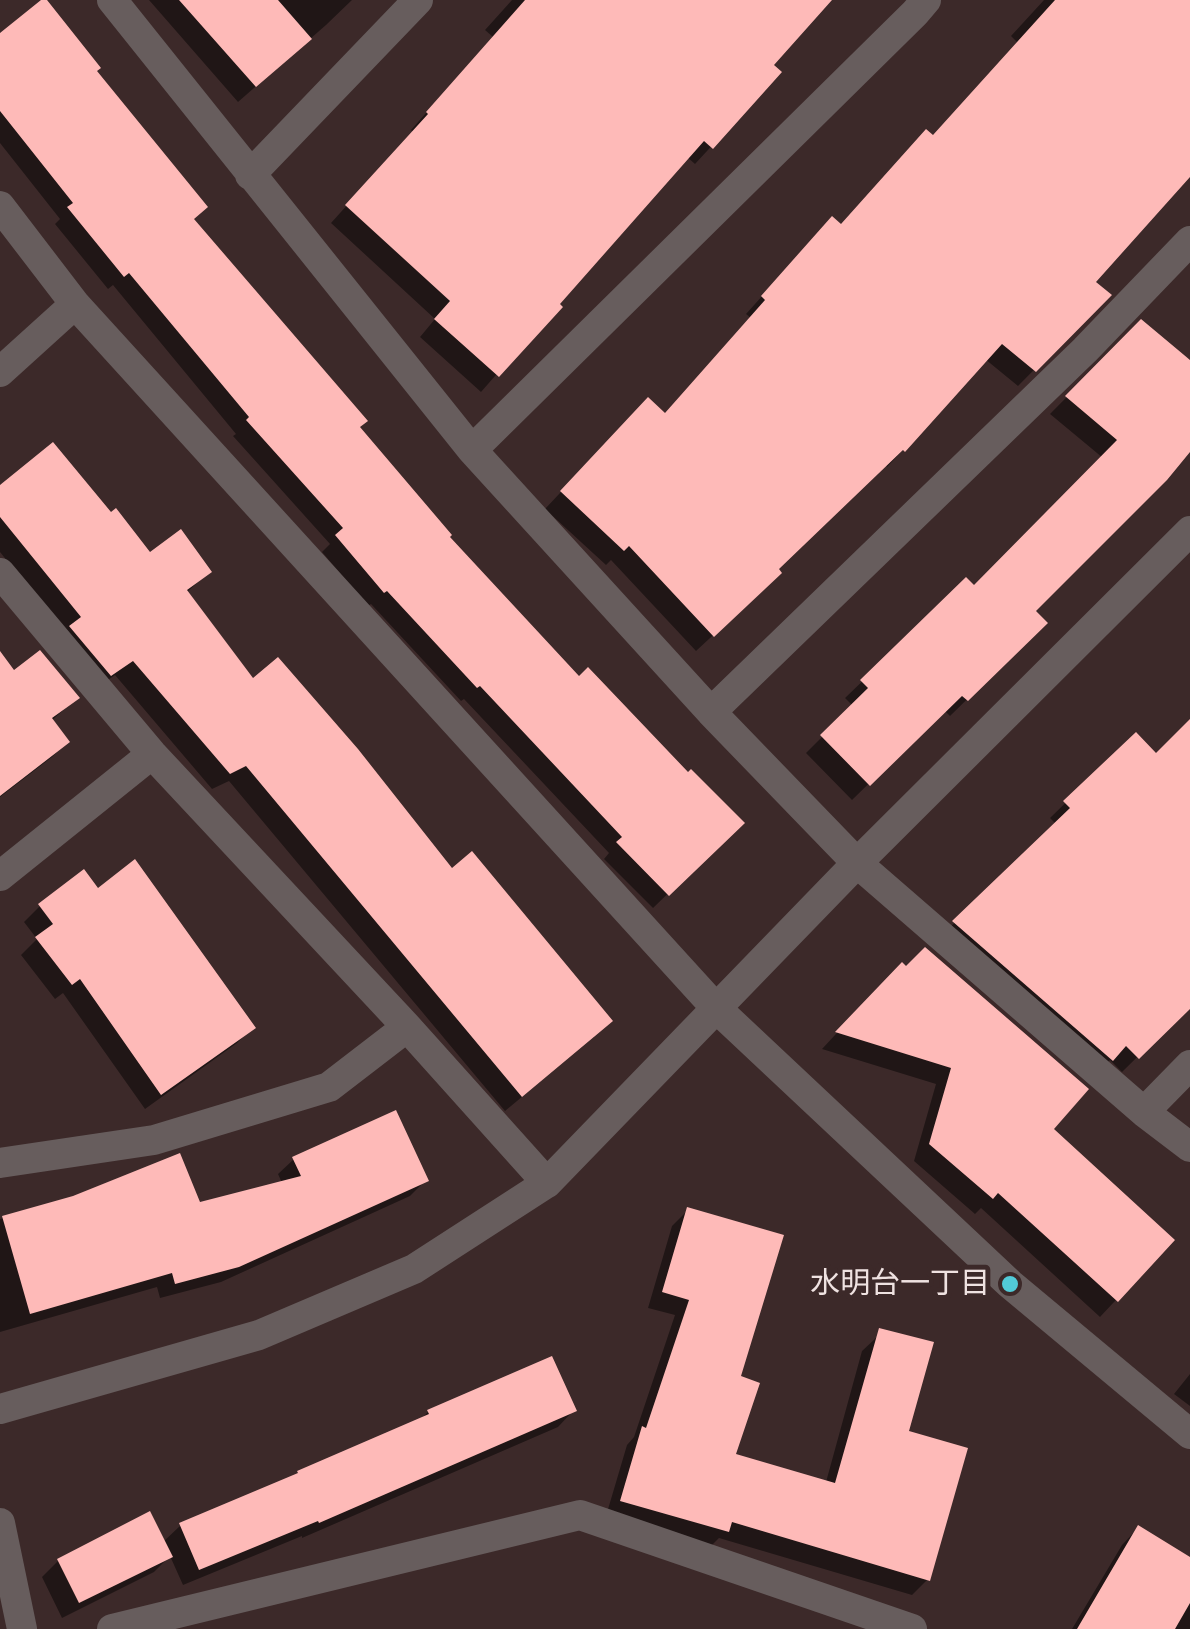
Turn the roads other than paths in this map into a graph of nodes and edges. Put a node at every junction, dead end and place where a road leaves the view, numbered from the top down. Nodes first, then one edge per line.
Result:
1 (112, 0) edge
2 (418, 0) edge
3 (926, 0) edge
4 (250, 175) junction
5 (0, 206) edge
6 (1190, 241) edge
7 (75, 304) junction
8 (0, 372) edge
9 (472, 450) junction
10 (1190, 531) edge
11 (0, 573) edge
12 (711, 712) junction
13 (152, 754) junction
14 (857, 862) junction
15 (0, 876) edge
16 (715, 1007) junction
17 (406, 1027) junction
18 (1190, 1065) edge
19 (1144, 1112) junction
20 (1190, 1147) edge
21 (0, 1163) edge
22 (547, 1183) junction
23 (0, 1408) edge
24 (1190, 1434) edge
25 (0, 1523) edge
26 (22, 1629) edge
27 (112, 1629) edge
28 (912, 1629) edge

1 - 4 street
2 - 4 street
3 - 9 street
4 - 9 street
5 - 7 street
6 - 12 street
7 - 8 street
7 - 16 street
9 - 12 street
10 - 14 street
11 - 13 street
12 - 14 street
13 - 15 street
13 - 17 street
14 - 16 street
14 - 19 street
16 - 22 street
16 - 24 street
17 - 21 street
17 - 22 street
18 - 19 street
19 - 20 street
22 - 23 street
25 - 26 street
27 - 28 street

